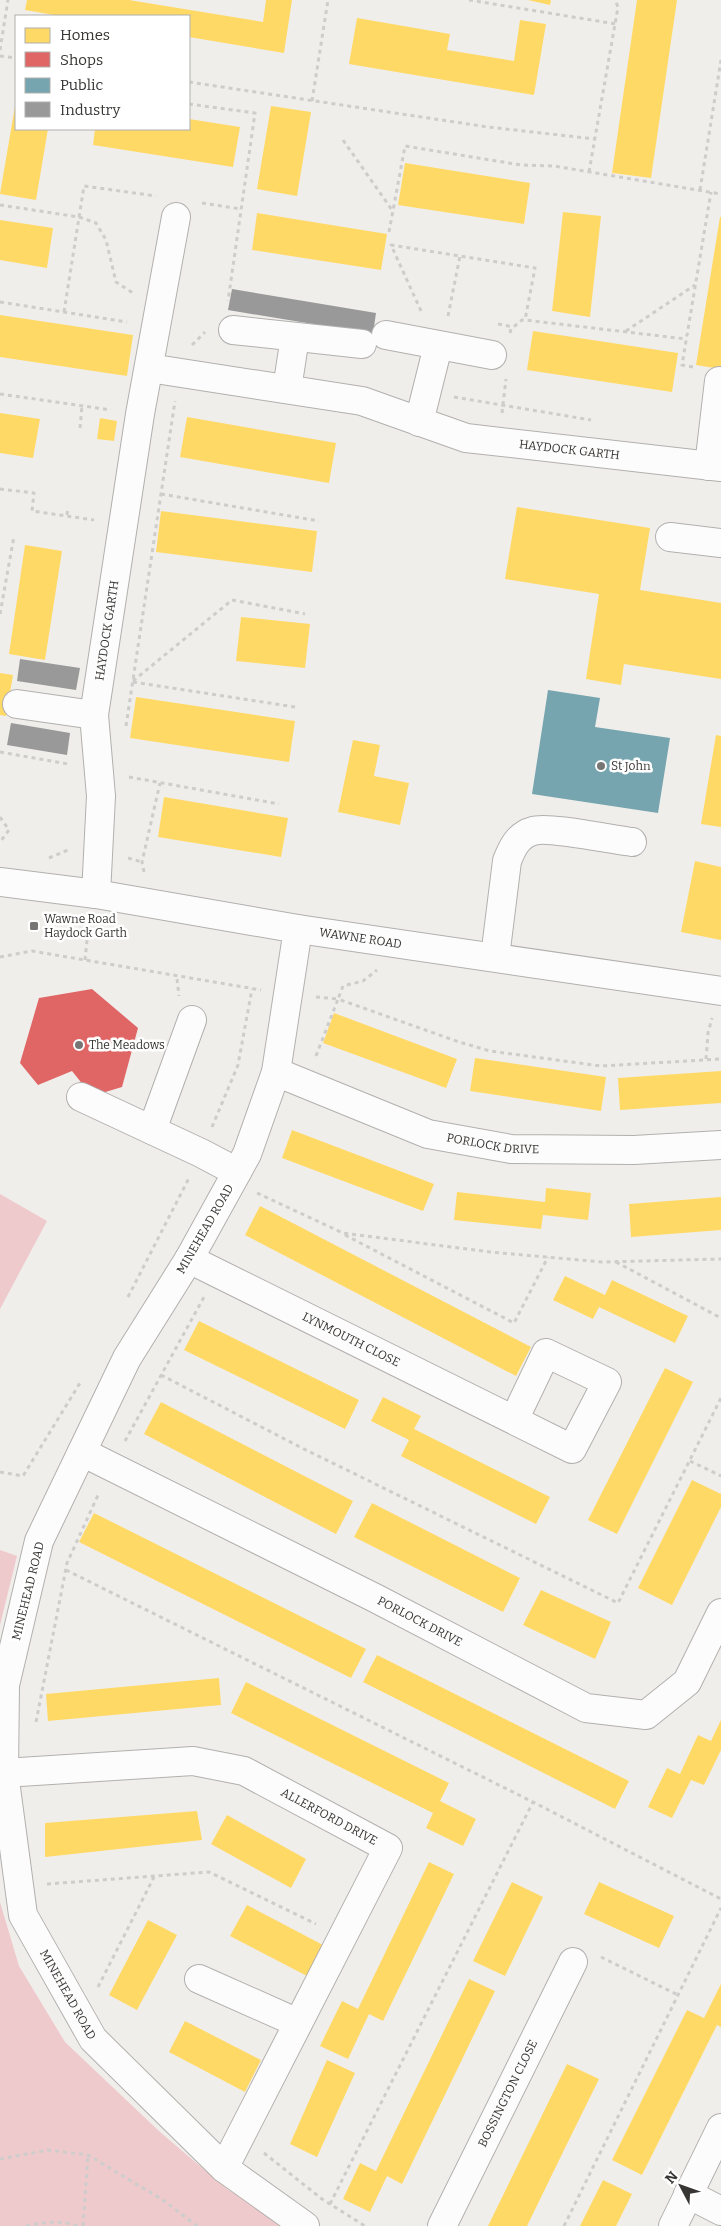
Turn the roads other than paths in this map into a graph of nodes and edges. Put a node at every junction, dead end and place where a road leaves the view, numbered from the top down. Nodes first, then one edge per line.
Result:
1 (176, 217) dead end
2 (233, 330) dead end
3 (295, 337) junction
4 (438, 346) junction
5 (503, 357) road end
6 (149, 368) junction
7 (710, 375) road end
8 (287, 389) junction
9 (419, 422) junction
10 (715, 466) edge
11 (670, 537) dead end
12 (721, 543) edge
13 (17, 704) dead end
14 (94, 715) junction
15 (632, 842) dead end
16 (0, 882) edge
17 (94, 894) junction
18 (298, 929) junction
19 (496, 957) junction
20 (721, 990) edge
21 (192, 1020) dead end
22 (276, 1072) junction
23 (81, 1097) dead end
24 (152, 1130) junction
25 (721, 1145) edge
26 (235, 1176) junction
27 (189, 1259) junction
28 (514, 1420) dead end
29 (82, 1452) junction
30 (721, 1613) edge
31 (4, 1773) junction
32 (573, 1962) road end
33 (199, 1979) dead end
34 (298, 2023) junction
35 (721, 2128) edge
36 (224, 2168) junction
37 (688, 2194) junction
38 (721, 2211) edge
39 (305, 2226) edge
40 (442, 2226) edge
41 (672, 2226) edge

1 - 6 street, HAYDOCK GARTH
2 - 3 street
3 - 4 street
3 - 8 street
4 - 5 street
4 - 9 street
6 - 8 street, HAYDOCK GARTH
6 - 14 street, HAYDOCK GARTH
7 - 10 street
8 - 9 street, HAYDOCK GARTH
9 - 10 street, HAYDOCK GARTH
11 - 12 street
13 - 14 street
14 - 17 street, HAYDOCK GARTH
15 - 19 street
16 - 17 street, WAWNE ROAD
17 - 18 street, WAWNE ROAD
18 - 19 street, WAWNE ROAD
18 - 22 street, MINEHEAD ROAD
19 - 20 street, WAWNE ROAD
21 - 24 street
22 - 25 street, PORLOCK DRIVE
22 - 26 street, MINEHEAD ROAD
23 - 24 street
24 - 26 street
26 - 27 street, MINEHEAD ROAD
27 - 28 street, LYNMOUTH CLOSE
27 - 29 street, MINEHEAD ROAD
29 - 30 street, PORLOCK DRIVE
29 - 31 street, MINEHEAD ROAD
31 - 34 street, ALLERFORD DRIVE
31 - 36 street, MINEHEAD ROAD
32 - 40 street, BOSSINGTON CLOSE
33 - 34 street
34 - 36 street, ALLERFORD DRIVE
35 - 37 street
36 - 39 street, MINEHEAD ROAD
37 - 38 street
37 - 41 street

